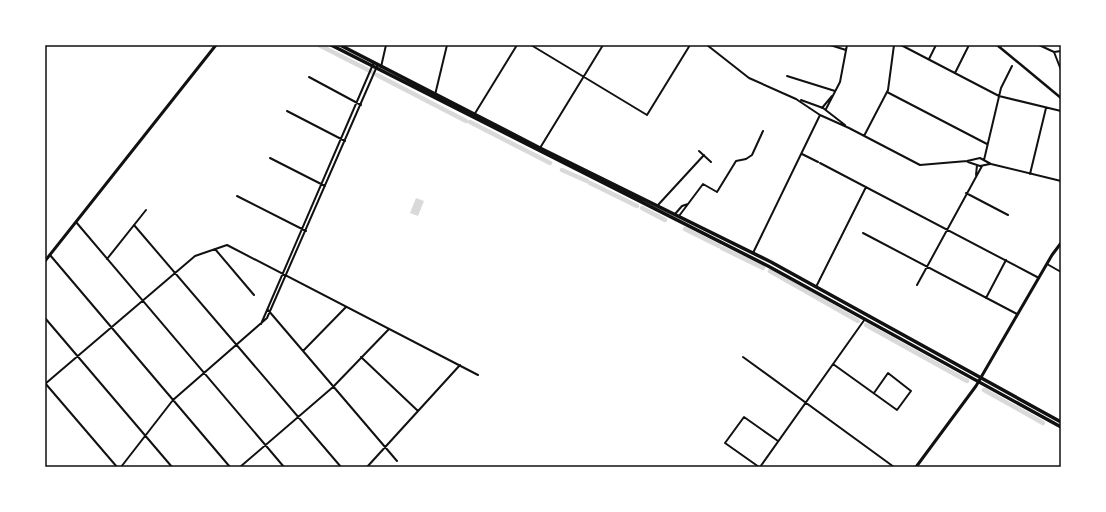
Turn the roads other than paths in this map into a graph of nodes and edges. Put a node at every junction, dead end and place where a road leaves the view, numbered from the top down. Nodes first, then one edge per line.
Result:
1 (216, 45) edge
2 (331, 45) edge
3 (340, 45) edge
4 (386, 45) edge
5 (447, 45) edge
6 (517, 45) edge
7 (531, 45) edge
8 (602, 45) edge
9 (690, 45) edge
10 (708, 45) edge
11 (830, 45) edge
12 (847, 45) edge
13 (894, 45) edge
14 (901, 45) edge
15 (936, 45) edge
16 (969, 45) edge
17 (997, 45) edge
18 (1039, 45) edge
19 (846, 50) junction
20 (1061, 51) edge
21 (1054, 52) junction
22 (929, 59) junction
23 (373, 64) junction
24 (1012, 66) dead end
25 (379, 67) junction
26 (1061, 70) edge
27 (954, 73) junction
28 (787, 76) dead end
29 (309, 77) dead end
30 (583, 77) junction
31 (835, 91) junction
32 (887, 92) junction
33 (833, 95) junction
34 (435, 96) junction
35 (998, 96) junction
36 (1061, 98) edge
37 (796, 99) junction
38 (356, 102) junction
39 (361, 105) junction
40 (822, 108) junction
41 (1046, 108) junction
42 (826, 110) junction
43 (287, 111) dead end
44 (1061, 112) edge
45 (818, 113) junction
46 (820, 115) junction
47 (474, 116) junction
48 (823, 116) junction
49 (849, 128) junction
50 (763, 131) dead end
51 (864, 136) junction
52 (341, 139) junction
53 (345, 141) junction
54 (987, 144) junction
55 (539, 149) junction
56 (699, 151) dead end
57 (984, 152) junction
58 (801, 153) junction
59 (704, 155) junction
60 (270, 158) dead end
61 (979, 159) junction
62 (967, 161) junction
63 (984, 161) junction
64 (711, 162) dead end
65 (991, 164) junction
66 (977, 165) junction
67 (982, 166) junction
68 (1030, 174) junction
69 (975, 176) junction
70 (1061, 182) edge
71 (321, 184) junction
72 (325, 186) junction
73 (866, 187) junction
74 (966, 193) junction
75 (237, 196) dead end
76 (688, 204) junction
77 (658, 205) junction
78 (146, 210) dead end
79 (675, 214) junction
80 (1008, 214) dead end
81 (679, 216) junction
82 (76, 222) junction
83 (134, 225) junction
84 (302, 229) junction
85 (947, 229) junction
86 (306, 231) junction
87 (863, 233) dead end
88 (1061, 242) edge
89 (215, 249) junction
90 (753, 253) junction
91 (50, 255) junction
92 (107, 259) junction
93 (1006, 260) junction
94 (45, 261) edge
95 (1047, 264) junction
96 (927, 266) junction
97 (1061, 272) edge
98 (176, 273) junction
99 (283, 274) junction
100 (287, 276) junction
101 (1039, 278) junction
102 (917, 285) dead end
103 (816, 287) junction
104 (254, 295) dead end
105 (986, 298) junction
106 (143, 301) junction
107 (346, 307) junction
108 (268, 310) junction
109 (270, 313) junction
110 (1017, 314) junction
111 (45, 318) edge
112 (865, 318) junction
113 (260, 325) junction
114 (112, 328) junction
115 (389, 329) junction
116 (237, 345) junction
117 (303, 351) junction
118 (78, 357) junction
119 (743, 357) dead end
120 (361, 358) junction
121 (833, 364) junction
122 (460, 365) junction
123 (205, 373) junction
124 (478, 375) dead end
125 (980, 379) junction
126 (45, 383) edge
127 (333, 387) junction
128 (874, 393) junction
129 (173, 400) junction
130 (806, 403) junction
131 (418, 411) junction
132 (299, 416) junction
133 (1061, 422) edge
134 (1061, 427) edge
135 (145, 436) junction
136 (778, 442) junction
137 (266, 445) junction
138 (385, 447) junction
139 (397, 461) dead end
140 (117, 467) edge
141 (121, 467) edge
142 (172, 467) edge
143 (230, 467) edge
144 (240, 467) edge
145 (284, 467) edge
146 (341, 467) edge
147 (367, 467) edge
148 (759, 467) edge
149 (894, 467) edge
150 (916, 467) edge

1 - 82 main road
2 - 23 main road
3 - 23 main road
4 - 25 street
5 - 34 street
6 - 47 street
7 - 30 street
8 - 30 street
9 - 30 street
10 - 37 street
11 - 19 street
12 - 19 street
13 - 32 street
14 - 22 street
15 - 22 street
16 - 27 street
17 - 36 street
18 - 21 street
19 - 31 street
20 - 21 street
21 - 26 street
22 - 27 street
23 - 25 main road
23 - 38 street
24 - 35 street
25 - 34 main road
25 - 39 street
27 - 35 street
28 - 31 street
29 - 38 street
30 - 55 street
31 - 33 street
32 - 51 street
32 - 54 street
33 - 40 street
33 - 42 street
34 - 47 main road
35 - 41 street
35 - 54 street
37 - 40 street
37 - 45 street
38 - 39 street
38 - 52 street
39 - 53 street
40 - 42 street
40 - 45 street
41 - 44 street
41 - 68 street
42 - 48 street
42 - 49 street
43 - 52 street
45 - 46 street
46 - 48 street
46 - 58 street
47 - 55 main road
48 - 49 street
49 - 51 street
50 - 76 street
51 - 62 street
52 - 53 street
52 - 71 street
53 - 72 street
54 - 57 street
55 - 77 main road
55 - 112 main road
56 - 59 street
57 - 61 street
57 - 63 street
58 - 73 street
58 - 90 street
59 - 64 street
59 - 77 street
60 - 71 street
61 - 62 street
61 - 63 street
61 - 66 street
62 - 66 street
63 - 65 street
63 - 67 street
65 - 67 street
65 - 68 street
66 - 67 street
66 - 69 street
67 - 69 street
68 - 70 street
69 - 74 street
71 - 72 street
71 - 84 street
72 - 86 street
73 - 85 street
73 - 103 street
74 - 80 street
74 - 85 street
75 - 84 street
76 - 79 street
76 - 81 street
77 - 79 main road
78 - 83 street
79 - 81 main road
81 - 90 main road
82 - 91 main road
82 - 92 street
83 - 92 street
83 - 98 street
84 - 86 street
84 - 99 street
85 - 93 street
85 - 96 street
86 - 100 street
87 - 96 street
88 - 95 main road
89 - 98 street
89 - 99 street
89 - 104 street
90 - 103 main road
91 - 94 main road
91 - 114 street
92 - 106 street
93 - 101 street
93 - 105 street
95 - 97 street
95 - 101 main road
96 - 102 street
96 - 105 street
98 - 106 street
98 - 116 street
99 - 100 street
99 - 108 street
100 - 107 street
100 - 109 street
101 - 110 main road
103 - 125 main road
105 - 110 street
106 - 114 street
106 - 123 street
107 - 115 street
107 - 117 street
108 - 109 street
108 - 113 street
109 - 113 street
109 - 117 street
110 - 125 main road
111 - 118 street
112 - 121 street
112 - 125 main road
113 - 116 street
114 - 118 street
114 - 129 street
115 - 120 street
115 - 122 street
116 - 123 street
116 - 132 street
117 - 127 street
118 - 126 street
118 - 135 street
119 - 130 street
120 - 127 street
120 - 131 street
121 - 128 street
121 - 130 street
122 - 124 street
122 - 131 street
123 - 129 street
123 - 137 street
125 - 133 main road
125 - 134 main road
125 - 150 main road
126 - 140 street
127 - 132 street
127 - 138 street
128 - 128 street
129 - 135 street
129 - 143 street
130 - 136 street
130 - 149 street
131 - 138 street
132 - 137 street
132 - 146 street
135 - 141 street
135 - 142 street
136 - 148 street
136 - 148 street
137 - 144 street
137 - 145 street
138 - 139 street
138 - 147 street

